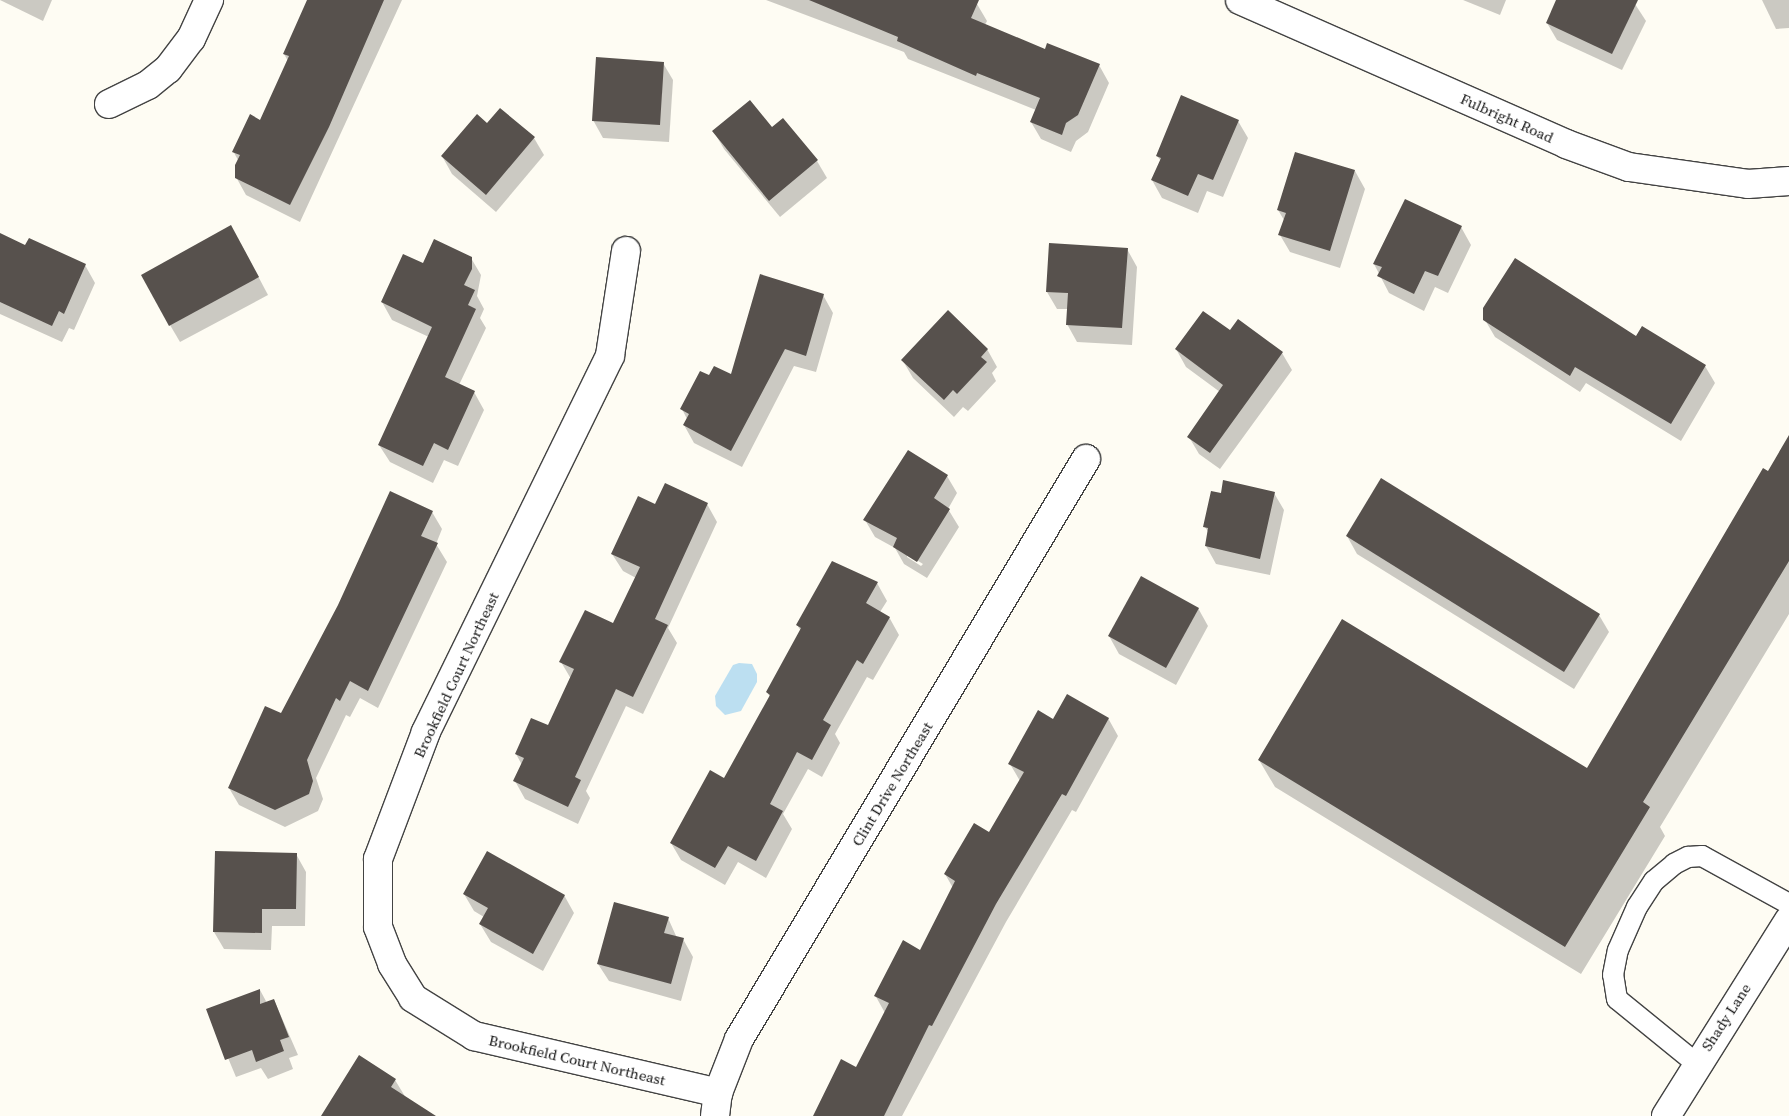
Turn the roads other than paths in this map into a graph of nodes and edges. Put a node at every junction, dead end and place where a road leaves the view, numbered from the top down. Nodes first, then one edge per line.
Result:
1 (209, 0) edge
2 (1240, 0) edge
3 (110, 104) dead end
4 (1789, 181) edge
5 (626, 251) dead end
6 (1086, 459) dead end
7 (1789, 904) edge
8 (1789, 920) edge
9 (1696, 1064) junction
10 (716, 1104) edge
11 (1666, 1116) edge

1 - 3 street
2 - 4 street, Fulbright Road
5 - 10 street, Brookfield Court Northeast
6 - 10 street, Clint Drive Northeast
7 - 9 lane
8 - 9 street, Shady Lane
9 - 11 street, Shady Lane

